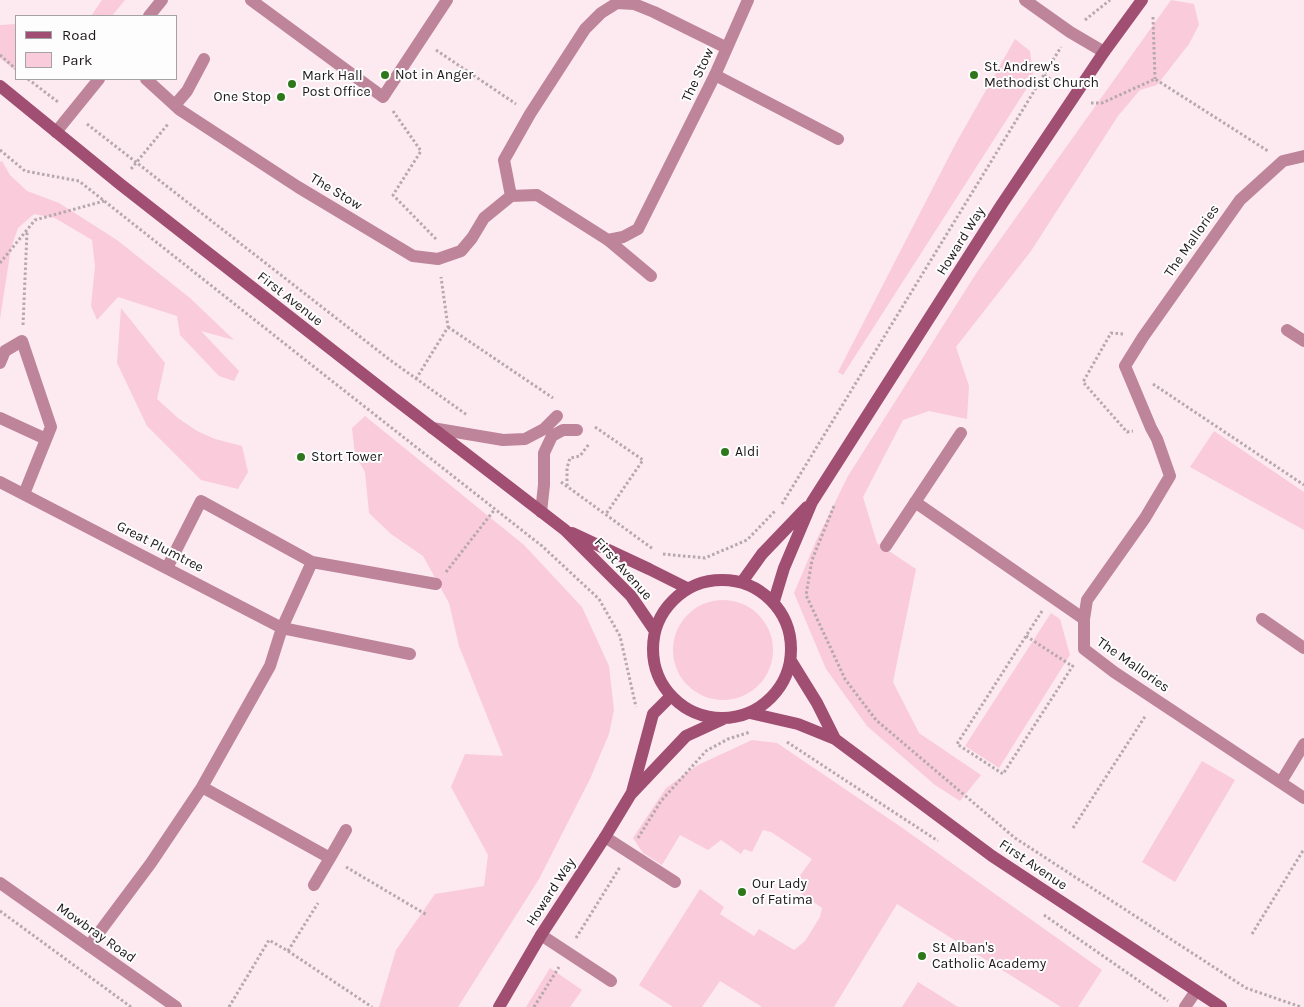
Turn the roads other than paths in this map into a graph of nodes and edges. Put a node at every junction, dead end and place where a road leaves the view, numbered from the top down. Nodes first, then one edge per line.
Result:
1 (162, 0) edge
2 (251, 0) edge
3 (447, 0) edge
4 (748, 0) edge
5 (1025, 0) edge
6 (1142, 0) edge
7 (150, 15) edge
8 (727, 48) junction
9 (1104, 52) junction
10 (204, 59) dead end
11 (716, 75) junction
12 (98, 80) edge
13 (147, 80) edge
14 (0, 86) edge
15 (177, 108) junction
16 (56, 132) junction
17 (838, 139) dead end
18 (1304, 156) edge
19 (511, 196) junction
20 (608, 240) junction
21 (651, 276) dead end
22 (1287, 330) dead end
23 (1304, 341) edge
24 (0, 363) edge
25 (557, 416) dead end
26 (0, 418) edge
27 (432, 428) junction
28 (577, 430) dead end
29 (961, 433) dead end
30 (46, 439) junction
31 (0, 482) edge
32 (24, 494) junction
33 (812, 502) junction
34 (915, 502) junction
35 (541, 512) junction
36 (566, 530) junction
37 (886, 546) dead end
38 (312, 562) junction
39 (167, 568) junction
40 (742, 582) junction
41 (436, 584) road end
42 (687, 588) junction
43 (774, 601) junction
44 (1084, 619) junction
45 (1262, 619) dead end
46 (282, 628) junction
47 (655, 631) junction
48 (1304, 648) edge
49 (410, 654) dead end
50 (791, 662) junction
51 (671, 696) junction
52 (750, 713) junction
53 (723, 719) junction
54 (836, 739) junction
55 (1304, 744) edge
56 (1281, 782) junction
57 (202, 787) junction
58 (631, 794) junction
59 (1304, 798) edge
60 (346, 830) dead end
61 (605, 837) junction
62 (330, 858) junction
63 (675, 882) dead end
64 (0, 883) edge
65 (314, 885) road end
66 (541, 936) junction
67 (89, 946) junction
68 (611, 981) dead end
69 (1196, 991) junction
70 (160, 1003) edge
71 (176, 1007) edge
72 (499, 1007) edge
73 (1185, 1007) edge
74 (1221, 1007) edge

1 - 7 street
2 - 3 street
4 - 8 street, The Stow
5 - 9 street
6 - 9 street, Howard Way
8 - 11 street, The Stow
8 - 19 street, The Stow
9 - 33 street, Howard Way
10 - 15 street
11 - 17 street
11 - 20 street, The Stow
12 - 16 street
13 - 15 street, The Stow
14 - 16 street, First Avenue
15 - 19 street, The Stow
16 - 27 street, First Avenue
18 - 44 street, The Mallories
19 - 20 street
20 - 21 street
22 - 23 street
24 - 30 street
25 - 27 street
26 - 30 street
27 - 35 street, First Avenue
28 - 35 street
29 - 34 street
30 - 32 street
31 - 32 street, Great Plumtree
32 - 39 street, Great Plumtree
33 - 40 street, Howard Way
33 - 43 street, Howard Way
34 - 37 street
34 - 44 street
35 - 36 street, First Avenue
36 - 42 street, First Avenue
36 - 47 street, First Avenue
38 - 39 street
38 - 41 street
38 - 46 street
39 - 46 street, Great Plumtree
40 - 42 street
40 - 43 street
42 - 47 street
43 - 50 street
44 - 56 street, The Mallories
45 - 48 street
46 - 49 street, Great Plumtree
46 - 57 street
47 - 51 street
50 - 52 street
50 - 54 street, First Avenue
51 - 53 street
51 - 58 street, Howard Way
52 - 53 street
52 - 54 street, First Avenue
53 - 58 street, Howard Way
54 - 69 street, First Avenue
55 - 56 street
56 - 59 street, The Mallories
57 - 62 street
57 - 67 street
58 - 61 street, Howard Way
60 - 62 street
61 - 63 street
61 - 66 street, Howard Way
62 - 65 street
64 - 67 street, Mowbray Road
66 - 68 street
66 - 72 street, Howard Way
67 - 70 street, Mowbray Road
69 - 73 street
69 - 74 street, First Avenue
70 - 71 street, Mowbray Road

